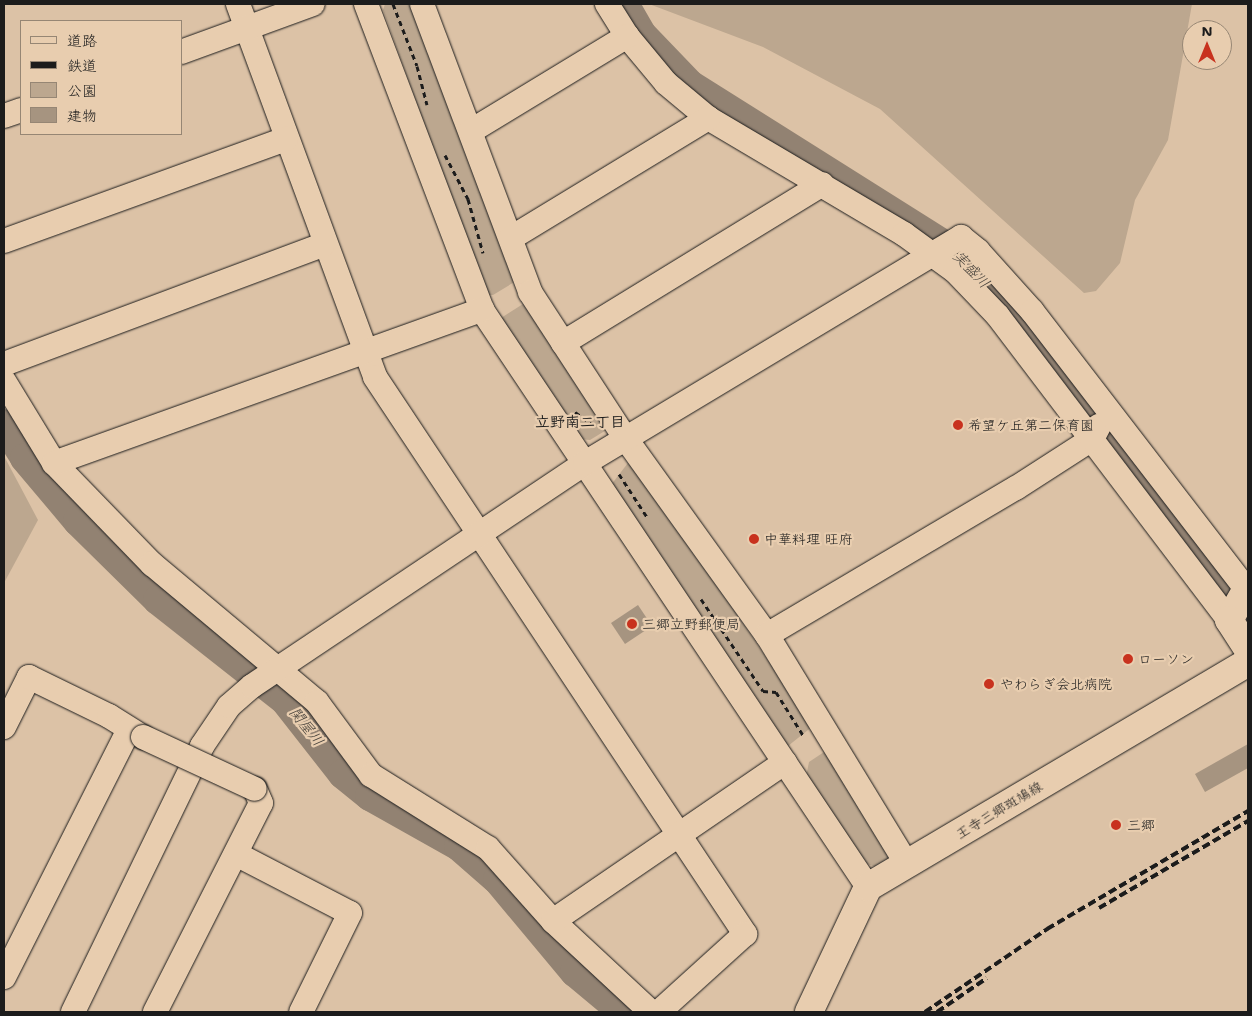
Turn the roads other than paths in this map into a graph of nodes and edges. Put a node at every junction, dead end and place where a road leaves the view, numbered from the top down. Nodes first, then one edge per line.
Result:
1 (238, 4) edge
2 (313, 4) edge
3 (366, 4) edge
4 (422, 4) edge
5 (607, 4) edge
6 (247, 28) junction
7 (628, 36) junction
8 (182, 52) edge
9 (20, 110) edge
10 (4, 116) edge
11 (708, 118) junction
12 (470, 131) junction
13 (286, 139) junction
14 (822, 184) junction
15 (511, 238) junction
16 (4, 241) edge
17 (323, 245) junction
18 (937, 253) junction
19 (482, 310) junction
20 (563, 343) junction
21 (364, 351) junction
22 (4, 364) edge
23 (4, 381) edge
24 (1099, 428) junction
25 (626, 439) junction
26 (54, 463) junction
27 (585, 464) junction
28 (481, 534) junction
29 (1242, 599) edge
30 (767, 635) junction
31 (1248, 649) edge
32 (1248, 662) edge
33 (266, 677) junction
34 (4, 727) edge
35 (136, 734) junction
36 (785, 762) junction
37 (682, 834) junction
38 (236, 854) junction
39 (908, 864) junction
40 (868, 887) junction
41 (553, 920) junction
42 (4, 977) edge
43 (73, 1012) edge
44 (155, 1012) edge
45 (301, 1012) edge
46 (651, 1012) edge
47 (659, 1012) edge
48 (809, 1012) edge

1 - 6 street
2 - 6 street
3 - 19 street
4 - 12 street
5 - 7 street
6 - 8 street
6 - 13 street
7 - 11 street
7 - 12 street
9 - 10 street
11 - 14 street
11 - 15 street
12 - 15 street
13 - 16 street
13 - 17 street
14 - 18 street
14 - 20 street
15 - 20 street
17 - 21 street
17 - 22 street
18 - 24 street
18 - 24 street
18 - 25 street
19 - 21 street
19 - 27 street
20 - 25 street
21 - 26 street
21 - 28 street
23 - 26 street
24 - 29 street
24 - 29 street
24 - 30 street
25 - 27 street
25 - 30 street
26 - 33 street
27 - 28 street
27 - 36 street
28 - 33 street
28 - 37 street
29 - 31 main road
30 - 39 street
32 - 39 main road, 王寺三郷斑鳩線
33 - 41 street
33 - 43 street
34 - 35 street
35 - 38 street, bridge
35 - 42 street
36 - 37 street
36 - 40 street
37 - 41 street
37 - 47 street
38 - 44 street
38 - 45 street
39 - 40 main road, 王寺三郷斑鳩線
40 - 48 main road
41 - 46 street

